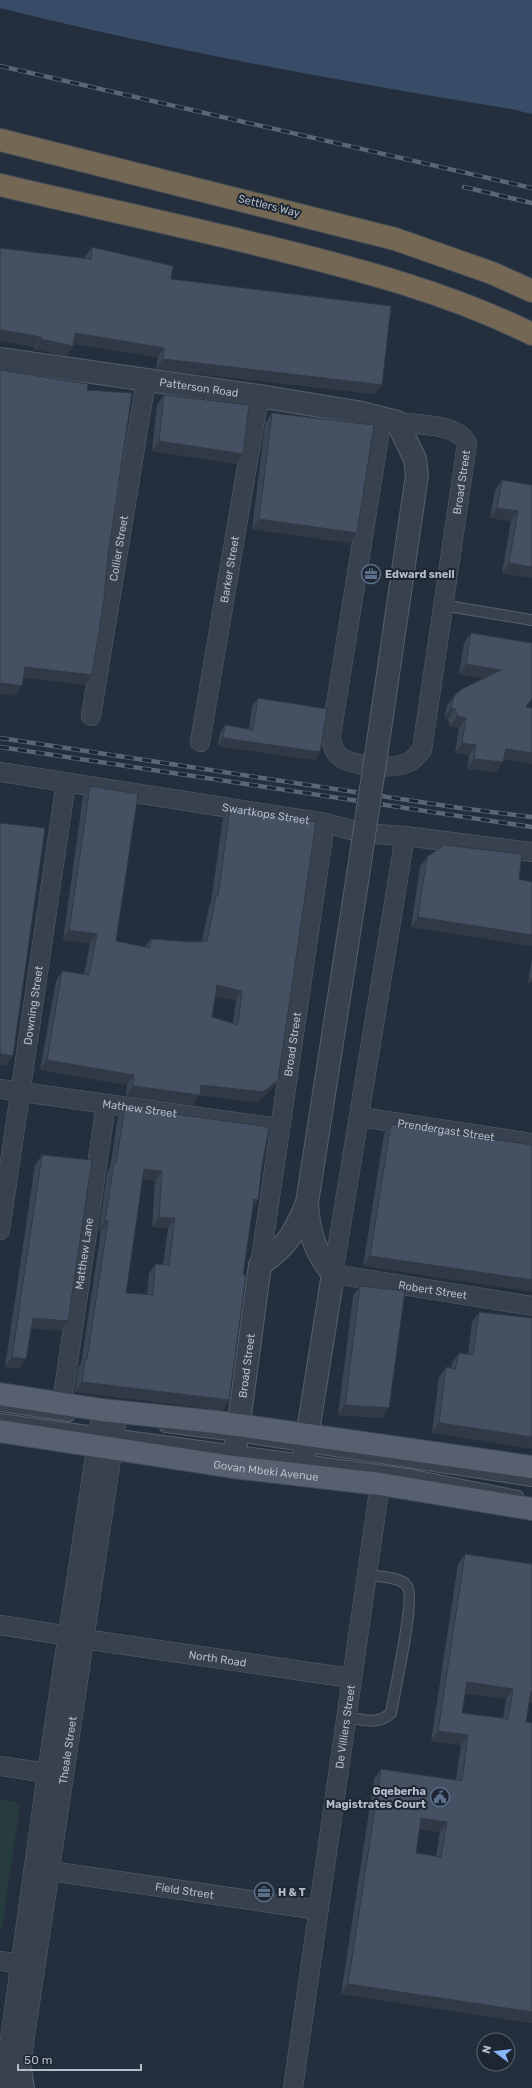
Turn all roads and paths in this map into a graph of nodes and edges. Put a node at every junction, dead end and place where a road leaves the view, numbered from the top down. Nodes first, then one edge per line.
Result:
1 (0, 140) edge
2 (0, 185) edge
3 (0, 191) edge
4 (42, 195) junction
5 (532, 291) edge
6 (532, 334) edge
7 (0, 359) edge
8 (146, 381) junction
9 (259, 396) junction
10 (389, 420) junction
11 (442, 605) junction
12 (532, 620) edge
13 (91, 716) dead end
14 (200, 742) dead end
15 (0, 772) edge
16 (66, 782) junction
17 (325, 823) junction
18 (405, 836) junction
19 (532, 852) edge
20 (0, 1089) edge
21 (20, 1092) junction
22 (106, 1104) junction
23 (360, 1117) junction
24 (279, 1128) junction
25 (532, 1143) edge
26 (307, 1203) junction
27 (0, 1230) edge
28 (260, 1265) junction
29 (333, 1274) junction
30 (532, 1306) edge
31 (0, 1394) edge
32 (62, 1403) junction
33 (0, 1406) edge
34 (0, 1418) edge
35 (105, 1426) junction
36 (155, 1426) dead end
37 (0, 1431) edge
38 (236, 1445) junction
39 (304, 1454) junction
40 (532, 1467) edge
41 (532, 1481) edge
42 (380, 1484) junction
43 (532, 1499) edge
44 (532, 1509) edge
45 (367, 1575) junction
46 (0, 1625) edge
47 (76, 1637) junction
48 (350, 1678) junction
49 (345, 1717) junction
50 (0, 1766) edge
51 (47, 1773) junction
52 (50, 1871) junction
53 (318, 1910) junction
54 (0, 1961) edge
55 (21, 1964) junction
56 (0, 2080) edge
57 (19, 2082) edge
58 (293, 2088) edge

1 - 5 highway, Settlers Way
2 - 4 highway
3 - 4 highway
4 - 6 highway
7 - 8 street, Patterson Road
8 - 9 street, Patterson Road
8 - 13 street, Collier Street
9 - 10 street, Patterson Road
9 - 14 street, Barker Street
10 - 11 street, Broad Street
10 - 11 street, Broad Street
10 - 26 street, bridge
11 - 12 lane
15 - 16 street, Swartkops Street
16 - 17 street, Swartkops Street
16 - 21 street, Downing Street
17 - 18 street, Swartkops Street
17 - 24 street, Broad Street
18 - 19 street, Swartkops Street
18 - 23 street
20 - 21 street, Mathew Street
21 - 22 street, Mathew Street
21 - 27 street, Downing Street
22 - 24 street, Mathew Street
22 - 32 street, Matthew Lane
23 - 25 street, Prendergast Street
23 - 29 street
24 - 28 street, Broad Street
26 - 28 street
26 - 29 street
28 - 38 street, Broad Street
29 - 30 street, Robert Street
29 - 39 street
31 - 32 main road, Govan Mbeki Avenue
32 - 35 main road, Govan Mbeki Avenue
33 - 35 lane
34 - 35 lane
35 - 37 main road, Govan Mbeki Avenue
35 - 38 main road, Govan Mbeki Avenue
35 - 38 main road, Govan Mbeki Avenue
35 - 47 street, Theale Street
36 - 38 lane
38 - 39 main road, Govan Mbeki Avenue
38 - 39 main road, Govan Mbeki Avenue
39 - 40 main road, Govan Mbeki Avenue
39 - 41 lane
39 - 42 main road, Govan Mbeki Avenue
39 - 43 lane
42 - 44 main road, Govan Mbeki Avenue
42 - 45 street, De Villiers Street
45 - 48 street, De Villiers Street
45 - 49 lane
46 - 47 street, North Road
47 - 48 street, North Road
47 - 51 street, Theale Street
47 - 52 street, Theale Street
48 - 49 street, De Villiers Street
49 - 53 street, De Villiers Street
50 - 51 street
51 - 55 street, Theale Street
52 - 53 street, Field Street
52 - 57 street, Theale Street
53 - 58 street, De Villiers Street
54 - 55 street
55 - 56 street, Theale Street

